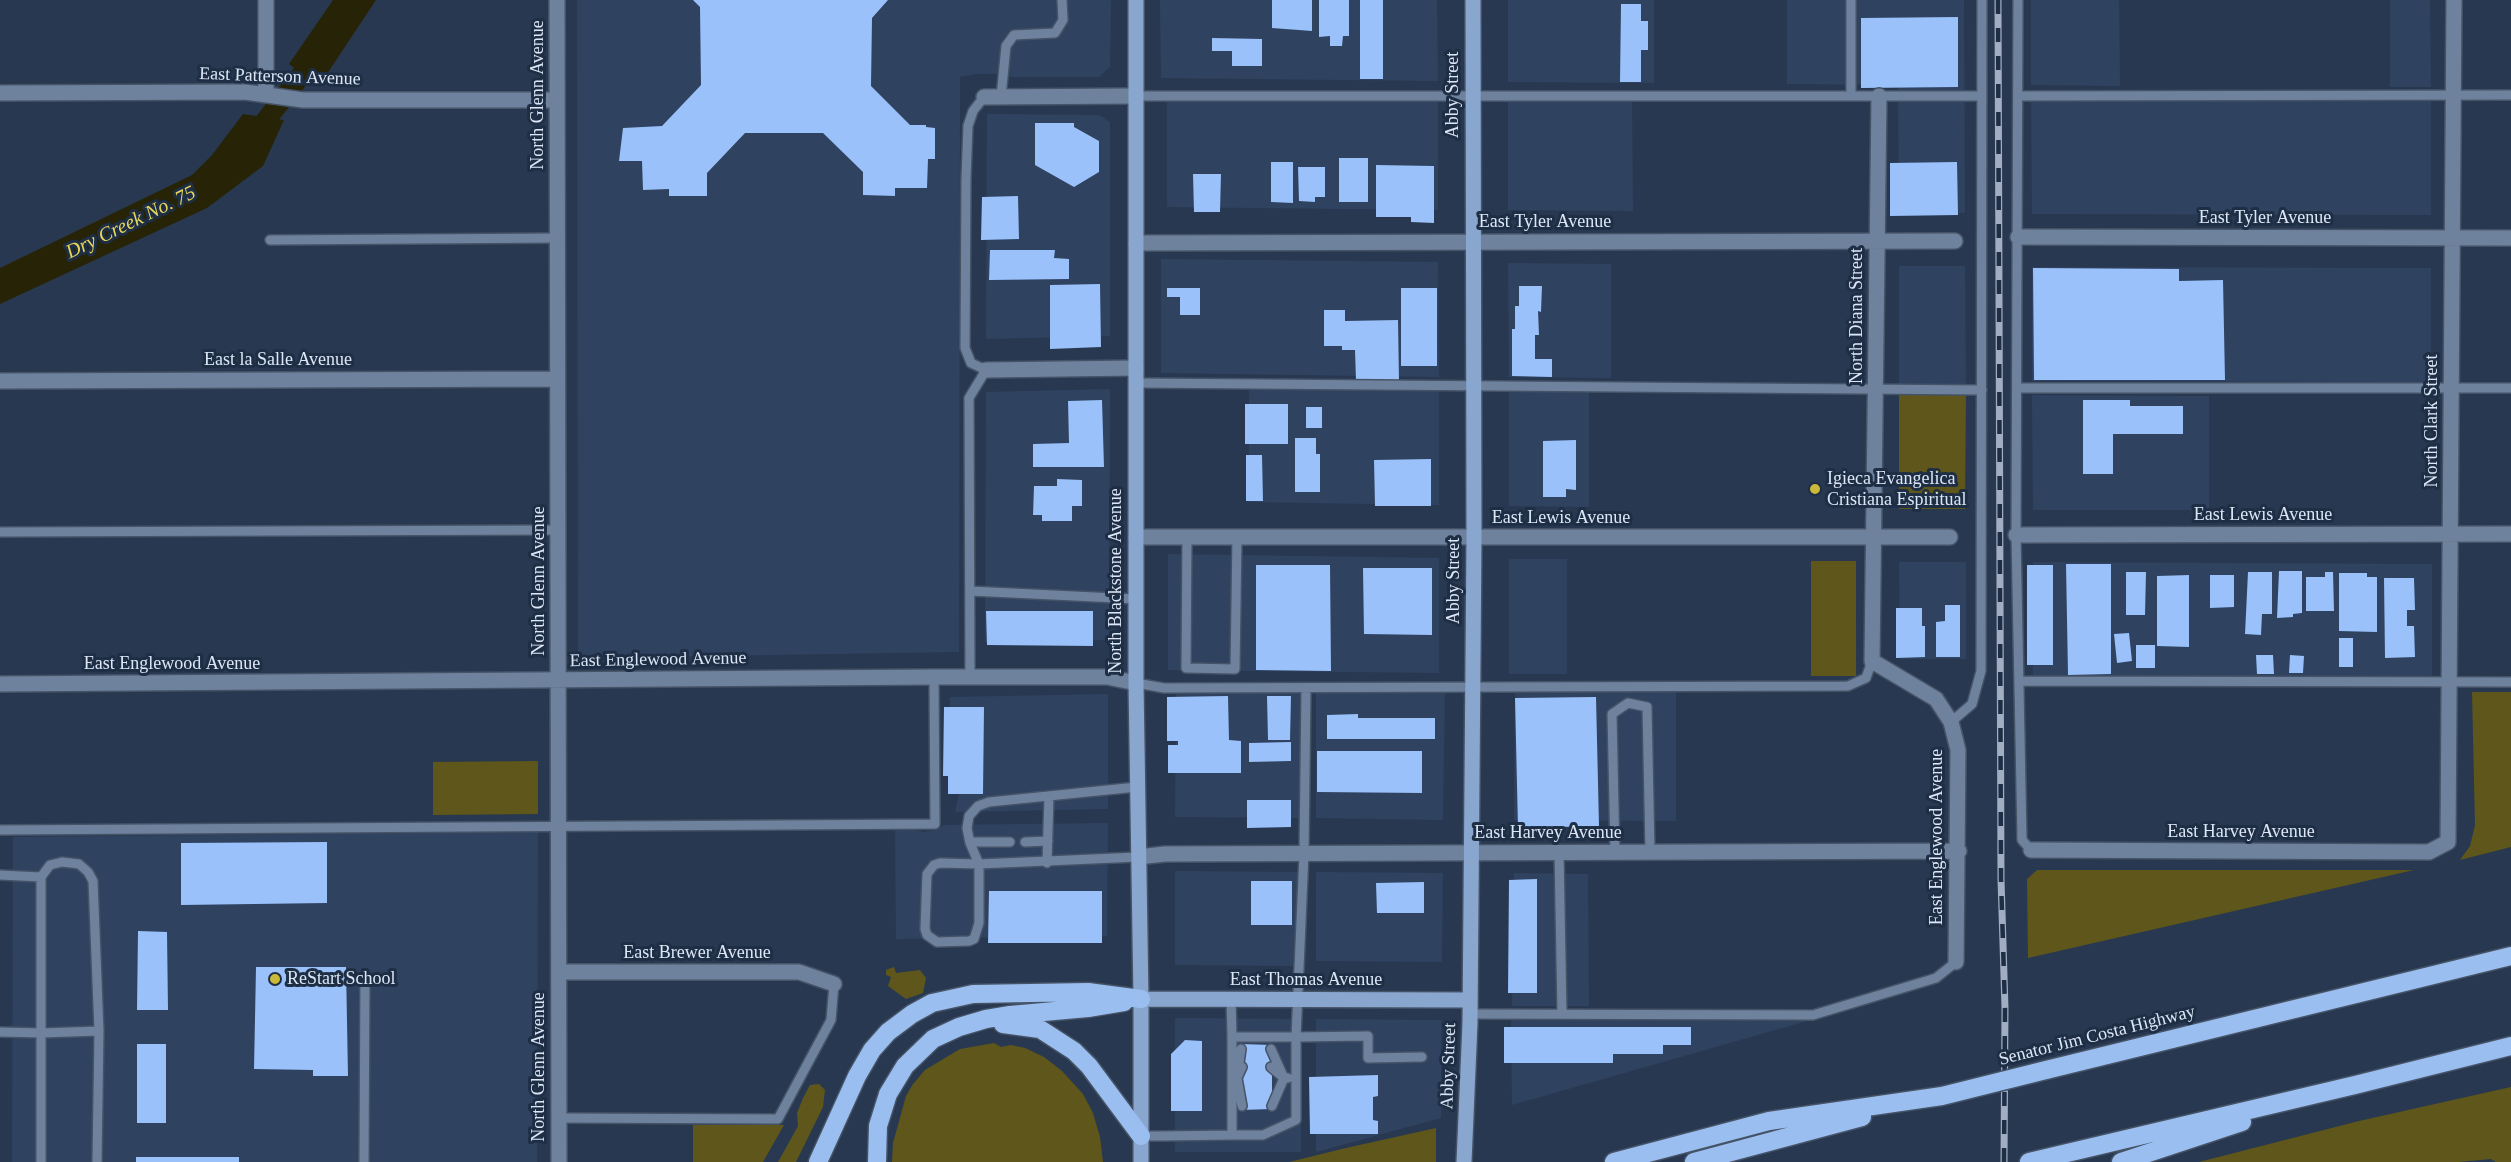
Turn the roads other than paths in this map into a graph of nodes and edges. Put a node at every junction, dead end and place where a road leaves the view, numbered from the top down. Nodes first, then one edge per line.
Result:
1 (266, 0) edge
2 (557, 0) edge
3 (1062, 0) edge
4 (1136, 0) edge
5 (1473, 0) edge
6 (1851, 0) edge
7 (1982, 0) edge
8 (2018, 0) edge
9 (2454, 0) edge
10 (0, 93) edge
11 (268, 94) junction
12 (2453, 95) junction
13 (2511, 95) edge
14 (1136, 96) junction
15 (1473, 96) junction
16 (1851, 96) junction
17 (1879, 96) junction
18 (1982, 96) junction
19 (2018, 96) junction
20 (984, 97) joint
21 (1001, 97) junction
22 (557, 100) junction
23 (2018, 237) junction
24 (2453, 237) junction
25 (558, 238) junction
26 (2511, 238) edge
27 (270, 240) dead end
28 (1877, 241) junction
29 (1955, 241) dead end
30 (1473, 242) junction
31 (1136, 243) junction
32 (986, 370) junction
33 (1136, 376) junction
34 (557, 379) junction
35 (0, 381) edge
36 (1473, 387) junction
37 (2017, 388) junction
38 (2452, 388) junction
39 (2511, 388) edge
40 (1877, 389) junction
41 (1982, 390) junction
42 (559, 530) junction
43 (0, 532) edge
44 (2451, 534) junction
45 (2511, 534) edge
46 (2016, 536) junction
47 (1136, 537) junction
48 (1187, 537) junction
49 (1237, 537) junction
50 (1474, 537) junction
51 (1873, 537) junction
52 (1950, 537) dead end
53 (970, 591) junction
54 (1136, 599) junction
55 (1872, 661) junction
56 (1235, 669) junction
57 (934, 677) junction
58 (970, 677) junction
59 (559, 681) junction
60 (2019, 681) junction
61 (2450, 682) junction
62 (2511, 682) edge
63 (1136, 683) junction
64 (0, 684) edge
65 (1472, 687) junction
66 (1235, 688) junction
67 (1306, 688) junction
68 (1951, 722) junction
69 (1137, 786) junction
70 (1049, 796) junction
71 (559, 826) junction
72 (0, 830) edge
73 (970, 842) junction
74 (1010, 842) dead end
75 (1025, 842) dead end
76 (1048, 842) junction
77 (2448, 842) joint
78 (2031, 850) joint
79 (1959, 851) junction
80 (1559, 852) junction
81 (1615, 852) junction
82 (1650, 852) junction
83 (1304, 853) junction
84 (1471, 853) junction
85 (1138, 857) junction
86 (1047, 863) junction
87 (979, 864) junction
88 (0, 875) edge
89 (41, 877) junction
90 (2511, 956) edge
91 (1956, 962) joint
92 (559, 972) junction
93 (365, 975) dead end
94 (834, 984) joint
95 (1141, 999) junction
96 (1231, 999) junction
97 (1298, 999) junction
98 (1470, 1007) junction
99 (1562, 1014) junction
100 (959, 1027) junction
101 (99, 1030) junction
102 (0, 1032) edge
103 (42, 1033) junction
104 (1296, 1036) junction
105 (1232, 1037) junction
106 (2511, 1046) edge
107 (1241, 1049) dead end
108 (1271, 1049) dead end
109 (1422, 1057) dead end
110 (1242, 1067) dead end
111 (1271, 1067) dead end
112 (1234, 1078) junction
113 (1284, 1078) junction
114 (1296, 1078) junction
115 (2355, 1085) junction
116 (1242, 1090) dead end
117 (1272, 1090) dead end
118 (1942, 1096) junction
119 (1242, 1106) dead end
120 (1272, 1106) dead end
121 (559, 1118) junction
122 (1232, 1135) junction
123 (1141, 1136) junction
124 (41, 1162) edge
125 (98, 1162) edge
126 (364, 1162) edge
127 (559, 1162) edge
128 (818, 1162) edge
129 (877, 1162) edge
130 (1141, 1162) edge
131 (1464, 1162) edge
132 (1614, 1162) edge
133 (1694, 1162) edge
134 (2029, 1162) edge
135 (2121, 1162) edge

1 - 11 street
2 - 22 street, North Glenn Avenue
3 - 21 lane
4 - 14 main road, North Blackstone Avenue
5 - 15 main road, Abby Street
6 - 16 lane
7 - 18 lane
8 - 19 lane
9 - 12 street, North Clark Street
10 - 11 street, East Patterson Avenue
11 - 22 street, East Patterson Avenue
12 - 13 lane
12 - 19 lane
12 - 24 street, North Clark Street
14 - 15 lane
14 - 21 street
14 - 31 main road, North Blackstone Avenue
15 - 16 lane
15 - 30 main road, Abby Street
16 - 17 lane
17 - 18 lane
17 - 28 street, North Diana Street
18 - 41 lane
19 - 23 lane
20 - 21 street
20 - 32 lane
22 - 25 street, North Glenn Avenue
23 - 24 street, East Tyler Avenue
23 - 37 lane
24 - 26 street, East Tyler Avenue
24 - 38 street, North Clark Street
25 - 27 lane
25 - 34 street, North Glenn Avenue
28 - 29 street, East Tyler Avenue
28 - 30 street, East Tyler Avenue
28 - 40 street, North Diana Street
30 - 31 street, East Tyler Avenue
30 - 36 main road, Abby Street
31 - 33 main road, North Blackstone Avenue
32 - 33 street
32 - 53 lane
33 - 36 lane
33 - 47 main road, North Blackstone Avenue
34 - 35 street, East la Salle Avenue
34 - 42 street, North Glenn Avenue
36 - 40 lane
36 - 50 main road, Abby Street
37 - 38 lane
37 - 46 lane
38 - 39 lane
38 - 44 street, North Clark Street
40 - 41 lane
40 - 51 street, North Diana Street
41 - 68 lane
42 - 43 lane
42 - 59 street, North Glenn Avenue
44 - 45 street, East Lewis Avenue
44 - 46 street, East Lewis Avenue
44 - 61 street, North Clark Street
46 - 60 lane
47 - 48 street, East Lewis Avenue
47 - 54 main road, North Blackstone Avenue
48 - 49 street, East Lewis Avenue
48 - 56 lane
49 - 50 street, East Lewis Avenue
49 - 56 lane
50 - 51 street, East Lewis Avenue
50 - 65 main road, Abby Street
51 - 52 street, East Lewis Avenue
51 - 55 street
53 - 54 lane
53 - 58 lane
54 - 63 main road, North Blackstone Avenue
55 - 65 lane
55 - 68 street, East Englewood Avenue
56 - 66 lane
57 - 58 street, East Englewood Avenue
57 - 59 street, East Englewood Avenue
57 - 71 lane
58 - 63 street, East Englewood Avenue
59 - 64 street, East Englewood Avenue
59 - 71 street, North Glenn Avenue
60 - 61 lane
60 - 78 lane
61 - 62 lane
61 - 77 street, North Clark Street
63 - 66 lane
63 - 69 main road, North Blackstone Avenue
65 - 67 lane
65 - 84 main road, Abby Street
66 - 67 lane
67 - 83 lane
68 - 79 street, East Englewood Avenue
69 - 70 lane
69 - 85 main road, North Blackstone Avenue
70 - 73 lane
70 - 76 lane
71 - 72 lane
71 - 92 street, North Glenn Avenue
73 - 74 lane
73 - 87 lane
75 - 76 lane
76 - 86 lane
77 - 78 street, East Harvey Avenue
79 - 82 street, East Harvey Avenue
79 - 91 street, East Englewood Avenue
80 - 81 street, East Harvey Avenue
80 - 84 street, East Harvey Avenue
80 - 99 lane
81 - 82 street, East Harvey Avenue
81 - 82 lane
83 - 84 street, East Harvey Avenue
83 - 85 street, East Harvey Avenue
83 - 97 lane
84 - 98 main road, Abby Street
85 - 86 lane
85 - 95 main road, North Blackstone Avenue
86 - 87 lane
87 - 87 lane
88 - 89 lane
89 - 101 lane
89 - 103 lane
90 - 118 highway, Senator Jim Costa Highway, bridge
91 - 99 lane
92 - 94 street, East Brewer Avenue
92 - 121 street, North Glenn Avenue
93 - 126 lane
94 - 121 lane
95 - 96 main road, East Thomas Avenue
95 - 100 highway
95 - 123 main road, North Blackstone Avenue
95 - 128 highway
96 - 97 main road, East Thomas Avenue
96 - 105 lane
97 - 98 main road, East Thomas Avenue
97 - 104 lane
98 - 99 lane
98 - 131 main road, Abby Street
100 - 123 highway
100 - 129 highway
101 - 103 lane
101 - 125 lane
102 - 103 lane
103 - 124 lane
104 - 105 lane
104 - 109 lane
104 - 114 lane
105 - 112 lane
106 - 115 highway
107 - 112 lane
108 - 113 lane
110 - 112 lane
111 - 113 lane
112 - 116 lane
112 - 119 lane
112 - 122 lane
113 - 114 lane
113 - 117 lane
113 - 120 lane
114 - 122 lane
115 - 134 highway
115 - 135 highway
118 - 132 highway
118 - 133 highway, Senator Jim Costa Highway
121 - 127 street, North Glenn Avenue
122 - 123 lane
123 - 130 main road, North Blackstone Avenue

